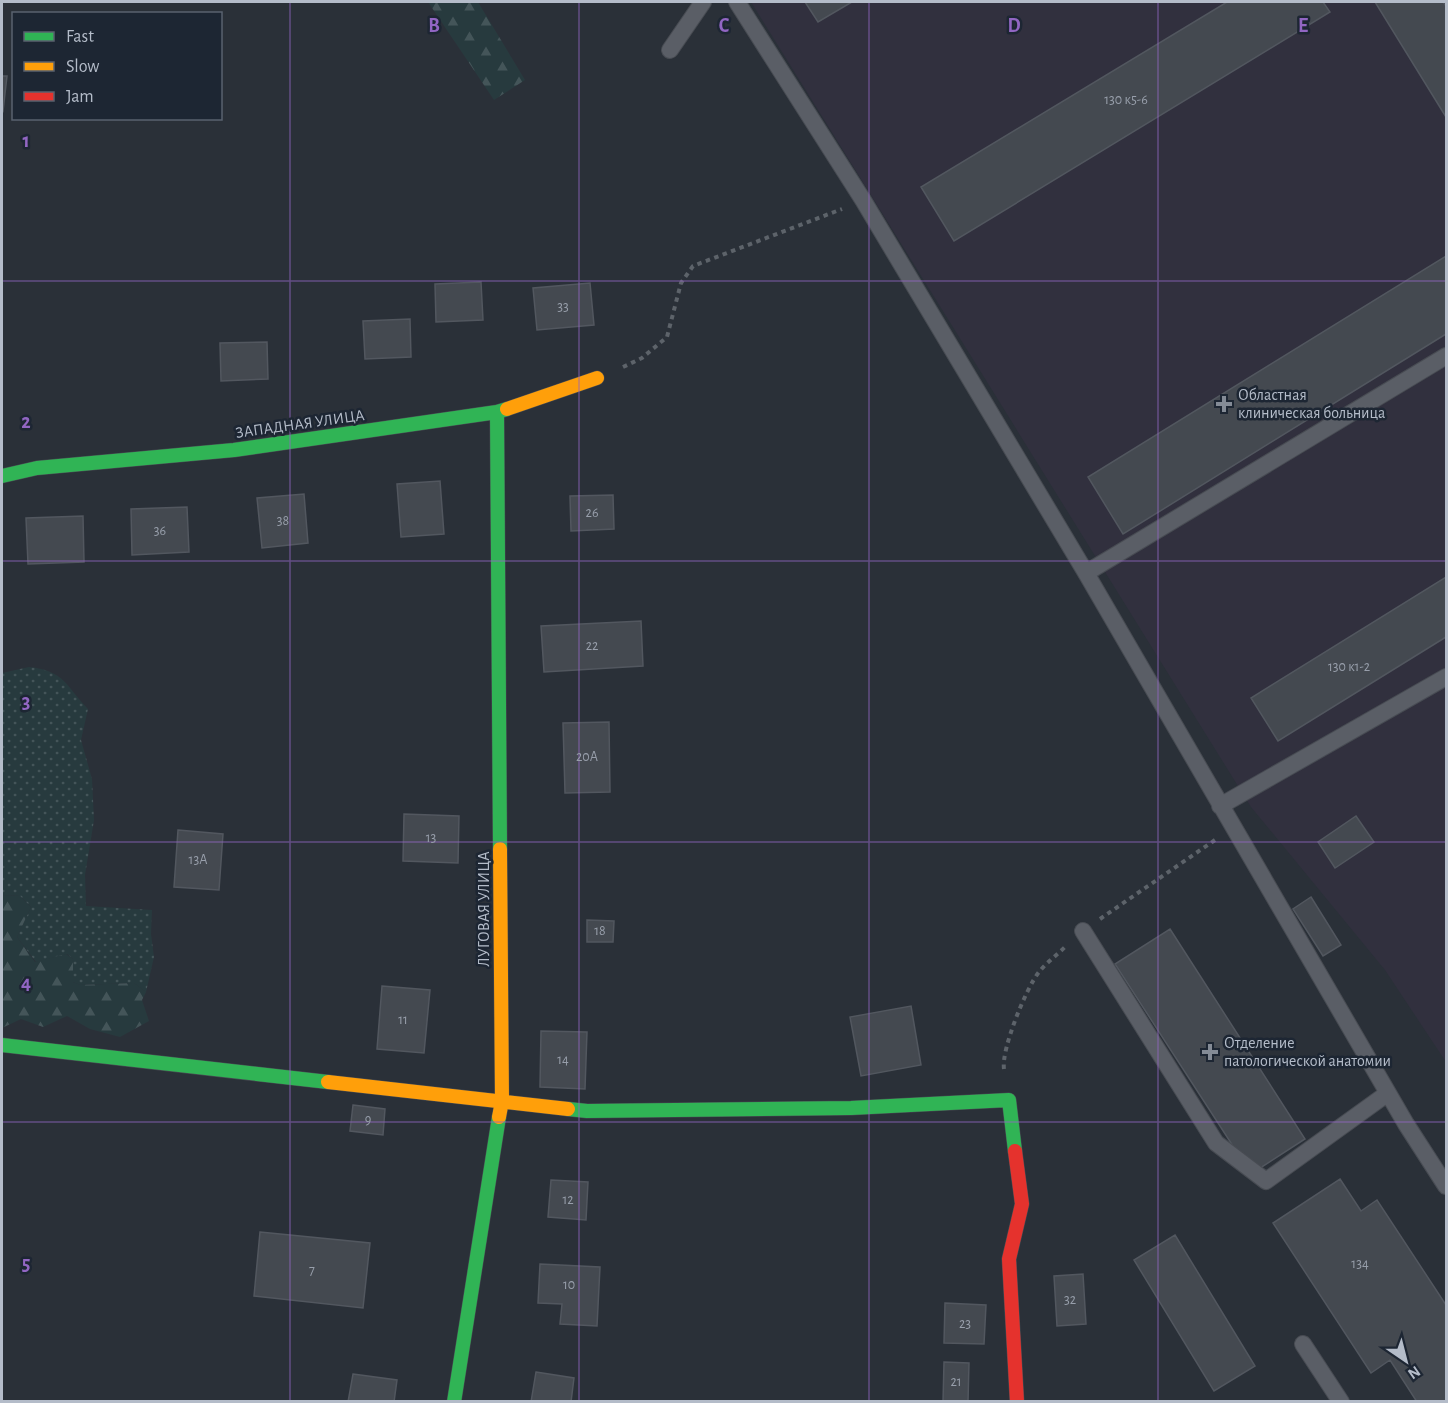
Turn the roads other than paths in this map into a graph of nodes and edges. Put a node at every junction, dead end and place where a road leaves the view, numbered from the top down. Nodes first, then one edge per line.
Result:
1 (703, 2) edge
2 (736, 2) edge
3 (670, 50) dead end
4 (1446, 356) edge
5 (597, 378) dead end
6 (497, 412) junction
7 (2, 476) edge
8 (1086, 573) junction
9 (1446, 677) edge
10 (1220, 806) junction
11 (1083, 931) dead end
12 (2, 1045) edge
13 (1388, 1093) junction
14 (502, 1101) junction
15 (1446, 1186) edge
16 (1304, 1344) dead end
17 (454, 1401) edge
18 (1017, 1401) edge
19 (1341, 1401) edge

1 - 3 lane
2 - 8 lane
4 - 8 lane
5 - 6 street, ЗАПАДНАЯ УЛИЦА
6 - 7 street, ЗАПАДНАЯ УЛИЦА
6 - 14 street, ЛУГОВАЯ УЛИЦА
8 - 10 lane
9 - 10 lane
10 - 13 lane
11 - 13 lane
12 - 14 street
13 - 15 lane
14 - 17 street, ЛУГОВАЯ УЛИЦА
14 - 18 street
16 - 19 lane

